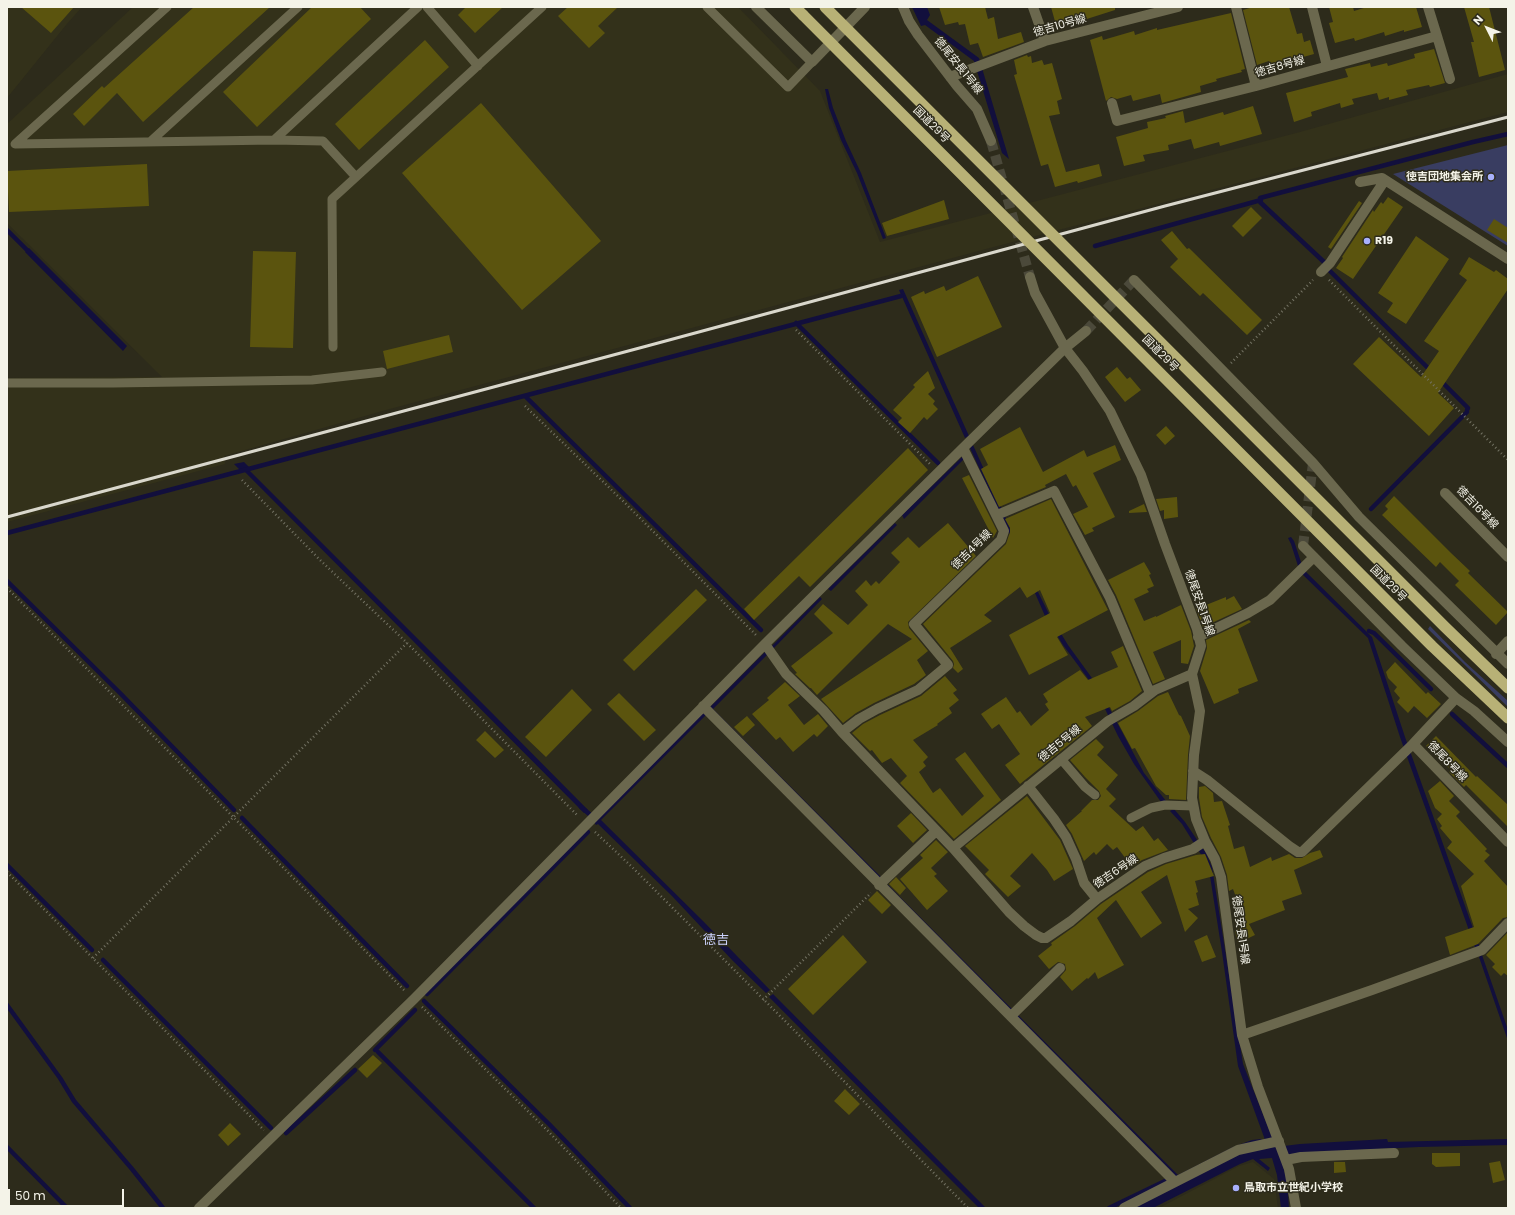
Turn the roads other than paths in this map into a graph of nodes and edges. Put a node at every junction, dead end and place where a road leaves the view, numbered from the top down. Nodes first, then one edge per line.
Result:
1 (168, 7) edge
2 (298, 7) edge
3 (418, 7) edge
4 (427, 7) edge
5 (542, 7) edge
6 (707, 7) edge
7 (756, 7) edge
8 (795, 7) edge
9 (825, 7) edge
10 (865, 7) edge
11 (903, 7) edge
12 (1034, 7) edge
13 (1178, 7) edge
14 (1236, 7) edge
15 (1312, 7) edge
16 (1428, 7) edge
17 (1437, 36) junction
18 (1044, 41) junction
19 (812, 62) junction
20 (478, 66) junction
21 (1327, 66) junction
22 (950, 77) junction
23 (1450, 79) dead end
24 (1256, 86) junction
25 (1112, 103) dead end
26 (274, 140) junction
27 (151, 141) junction
28 (991, 141) tunnel mouth
29 (356, 177) junction
30 (1385, 180) junction
31 (1360, 182) dead end
32 (1508, 259) edge
33 (1321, 272) road end
34 (1030, 277) tunnel mouth
35 (1134, 280) dead end
36 (1086, 331) tunnel mouth
37 (333, 348) dead end
38 (1065, 348) junction
39 (382, 372) dead end
40 (7, 383) edge
41 (963, 448) junction
42 (1445, 493) dead end
43 (997, 515) junction
44 (1303, 546) dead end
45 (1314, 557) junction
46 (1508, 557) edge
47 (1198, 637) junction
48 (1508, 641) edge
49 (765, 644) junction
50 (1496, 654) junction
51 (1508, 664) edge
52 (1192, 674) junction
53 (1508, 688) edge
54 (1150, 693) junction
55 (1456, 698) junction
56 (703, 706) junction
57 (1508, 718) edge
58 (842, 732) junction
59 (1508, 742) edge
60 (1413, 744) junction
61 (1061, 759) junction
62 (1193, 771) junction
63 (1028, 786) junction
64 (1095, 795) dead end
65 (1193, 806) junction
66 (1131, 818) dead end
67 (936, 831) junction
68 (1205, 841) junction
69 (1508, 842) edge
70 (953, 848) junction
71 (879, 885) junction
72 (1097, 899) junction
73 (1508, 923) edge
74 (1060, 968) dead end
75 (1011, 1016) junction
76 (1242, 1035) junction
77 (1279, 1141) junction
78 (1394, 1153) dead end
79 (1286, 1160) junction
80 (1175, 1182) junction
81 (199, 1208) edge
82 (1124, 1208) edge
83 (1296, 1208) edge

1 - 27 lane
2 - 27 lane
3 - 26 lane
4 - 20 lane
5 - 20 lane
6 - 19 lane
7 - 19 street
8 - 57 highway, 国道29号, bridge
9 - 53 highway, 国道29号, bridge
10 - 19 street
11 - 22 street, 徳尾安長1号線
12 - 18 street
13 - 18 street, 徳吉10号線
14 - 24 street
15 - 21 street
16 - 17 street
17 - 21 street, 徳吉8号線
17 - 23 street
18 - 22 street, 徳吉10号線
20 - 29 lane
21 - 24 street, 徳吉8号線
22 - 28 street, 徳尾安長1号線
24 - 25 street, 徳吉8号線
26 - 27 lane
26 - 29 lane
29 - 37 lane
30 - 31 street
30 - 32 street
30 - 33 street
34 - 38 street, 徳尾安長1号線
35 - 50 street
36 - 38 street
38 - 41 street
38 - 47 street, 徳尾安長1号線
39 - 40 lane
41 - 43 street, 徳吉4号線
41 - 49 street
42 - 46 street, 徳吉16号線
43 - 54 street
43 - 58 street, 徳吉4号線
44 - 45 street
45 - 47 street
45 - 55 street
47 - 52 street, 徳尾安長1号線
48 - 50 street
49 - 56 street
49 - 58 street
50 - 51 street
52 - 54 street, 徳吉5号線
52 - 62 street, 徳尾安長1号線
54 - 61 street, 徳吉5号線
55 - 59 street
55 - 60 street, 徳尾8号線
56 - 71 street
56 - 81 street
58 - 67 street
60 - 62 street
60 - 69 street, 徳尾8号線
61 - 63 street, 徳吉5号線
61 - 64 lane
62 - 65 street, 徳尾安長1号線
63 - 70 street, 徳吉5号線
63 - 72 street, 徳吉6号線
65 - 66 lane
65 - 68 street, 徳尾安長1号線
67 - 70 street
67 - 71 street
68 - 72 street, 徳吉6号線
68 - 76 street, 徳尾安長1号線
70 - 72 street
71 - 75 street
73 - 76 street
74 - 75 street
75 - 80 street
76 - 77 street, 徳尾安長1号線
77 - 79 street, 徳尾安長1号線
77 - 80 street
78 - 79 street
79 - 83 street, 徳尾安長1号線
80 - 82 street

